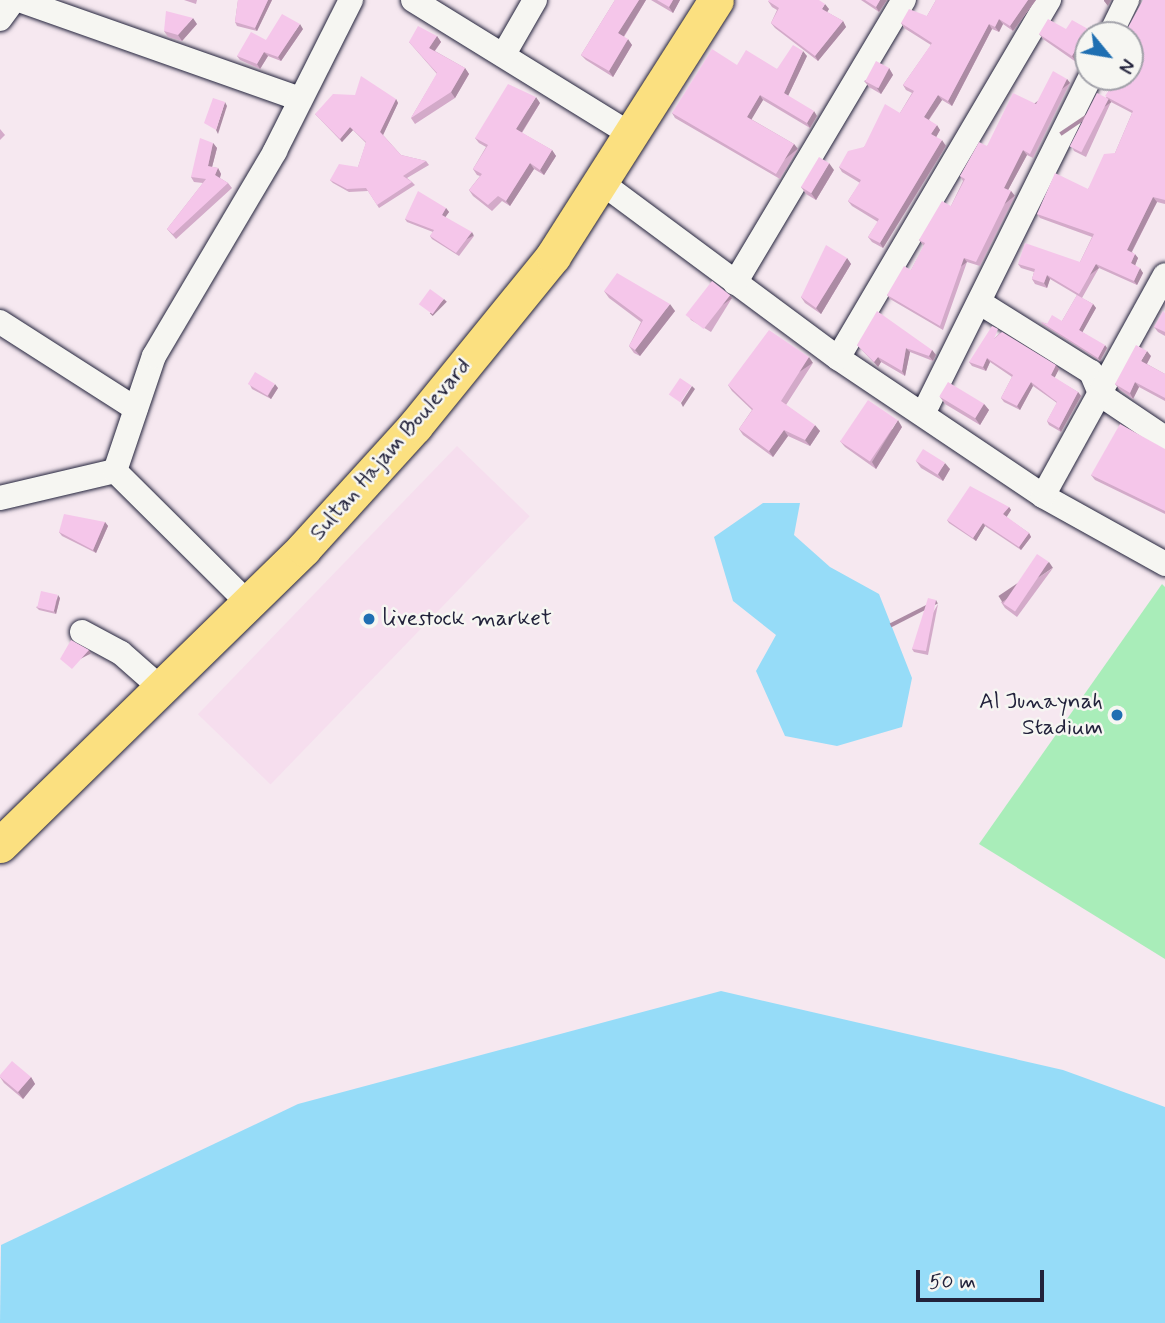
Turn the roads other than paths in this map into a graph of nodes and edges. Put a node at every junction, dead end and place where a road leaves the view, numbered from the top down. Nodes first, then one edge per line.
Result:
1 (14, 0) edge
2 (19, 0) edge
3 (351, 0) edge
4 (413, 0) edge
5 (535, 0) edge
6 (716, 0) edge
7 (904, 0) edge
8 (1049, 0) edge
9 (1127, 0) edge
10 (0, 19) edge
11 (1117, 21) edge
12 (504, 54) junction
13 (1083, 91) edge
14 (298, 98) junction
15 (632, 135) junction
16 (602, 183) junction
17 (1165, 275) edge
18 (735, 283) junction
19 (982, 304) junction
20 (0, 322) edge
21 (838, 358) junction
22 (1101, 395) junction
23 (136, 409) junction
24 (923, 414) junction
25 (1165, 438) edge
26 (115, 471) junction
27 (1043, 496) junction
28 (0, 498) edge
29 (1165, 565) edge
30 (247, 603) junction
31 (82, 632) dead end
32 (163, 690) junction
33 (0, 845) edge

1 - 10 street
2 - 14 street
3 - 14 street
4 - 12 street
5 - 12 street
6 - 15 highway, Sultan Hajam Boulevard
7 - 18 street
8 - 21 street
9 - 11 street
12 - 15 street
13 - 19 street
14 - 23 street
15 - 16 highway, Sultan Hajam Boulevard
16 - 18 street
16 - 30 highway, Sultan Hajam Boulevard
17 - 22 street
18 - 21 street
19 - 22 street
19 - 24 street
20 - 23 street
21 - 24 street
22 - 25 street
22 - 27 street
23 - 26 street
24 - 27 street
26 - 28 street
26 - 30 street
27 - 29 street
30 - 32 highway, Sultan Hajam Boulevard
31 - 32 street
32 - 33 highway, Sultan Hajam Boulevard

